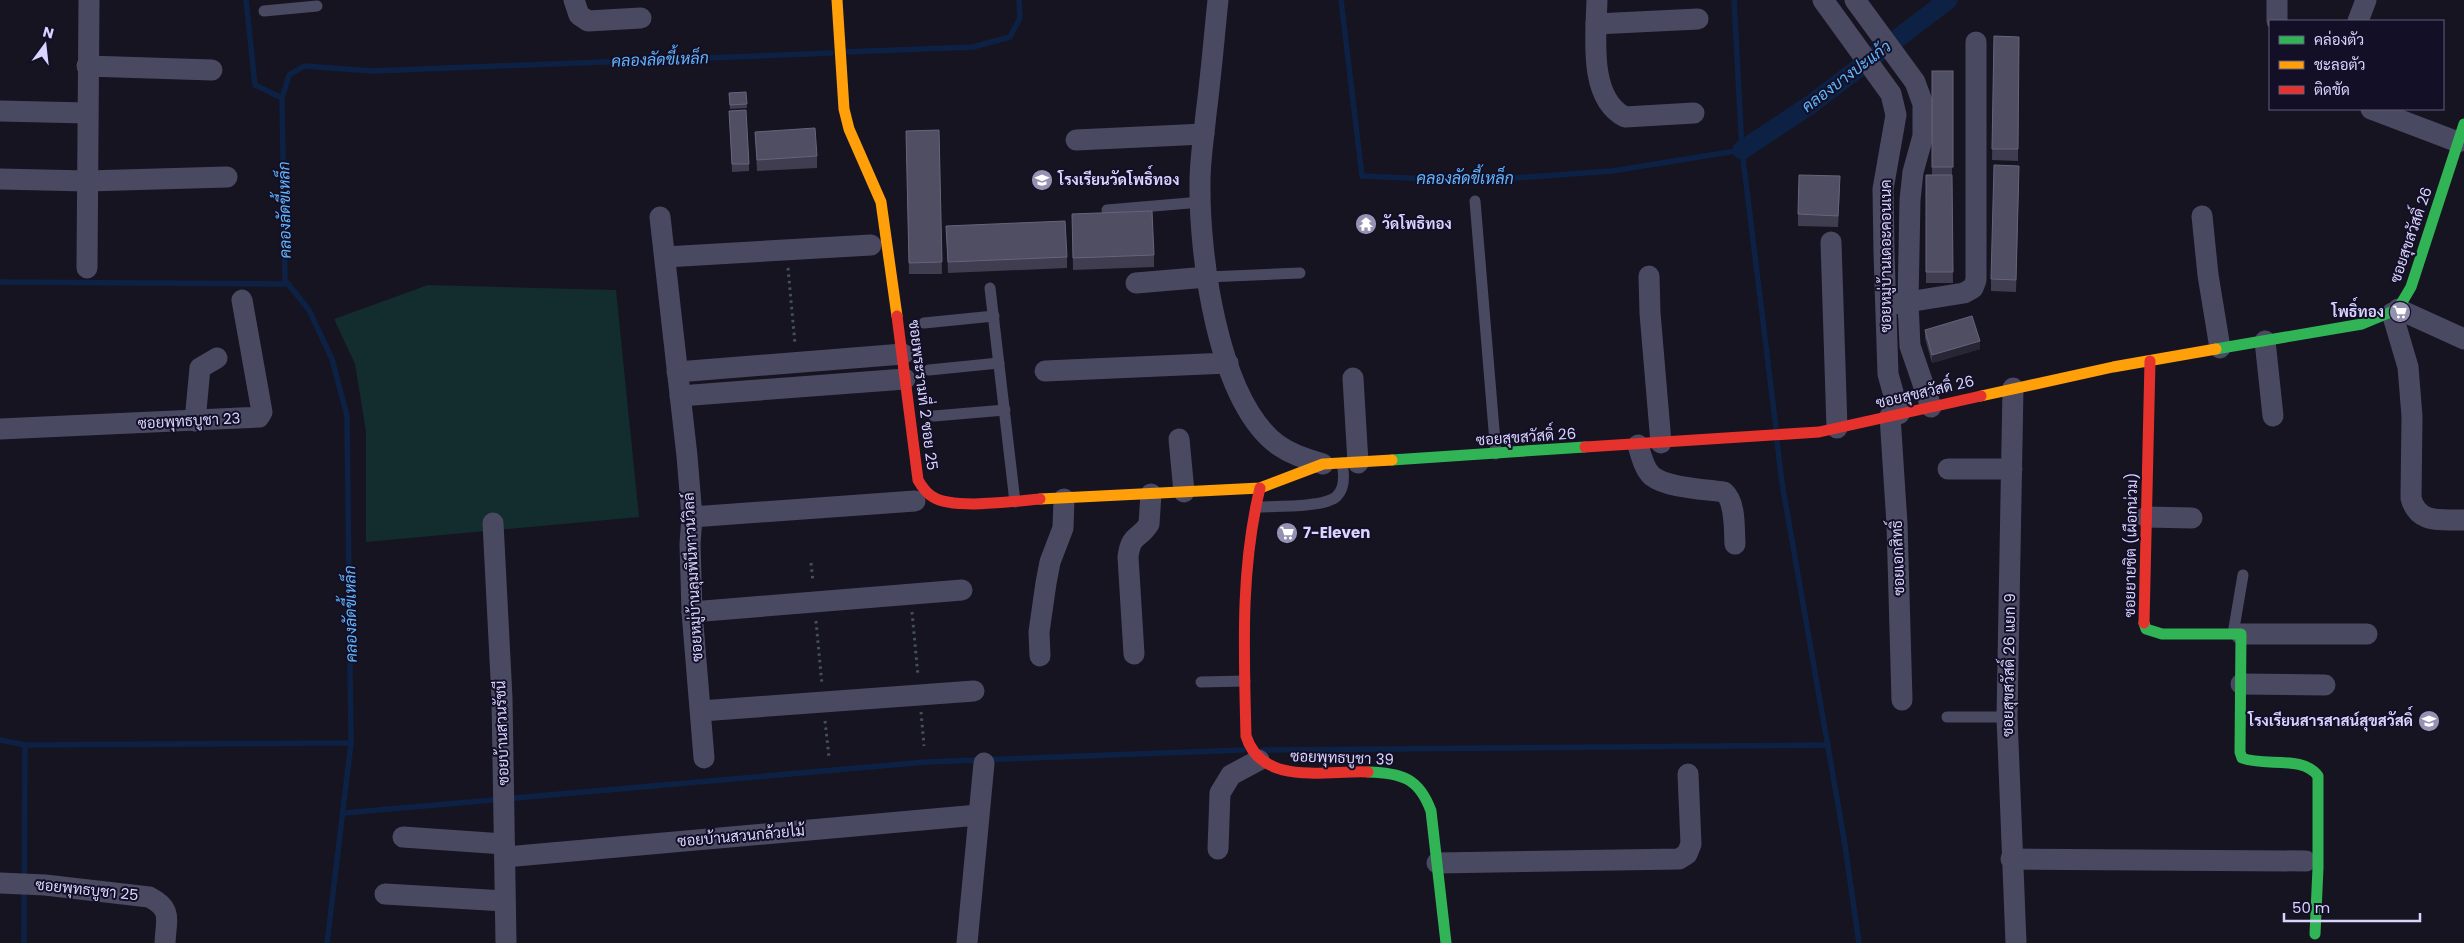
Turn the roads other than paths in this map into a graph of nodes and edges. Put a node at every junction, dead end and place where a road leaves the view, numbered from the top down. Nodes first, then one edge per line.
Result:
1 (89, 0) edge
2 (574, 0) edge
3 (837, 0) edge
4 (1218, 0) edge
5 (1597, 0) edge
6 (2277, 0) edge
7 (2366, 0) edge
8 (1856, 1) edge
9 (287, 4) edge
10 (317, 6) dead end
11 (1828, 7) edge
12 (264, 11) dead end
13 (641, 18) dead end
14 (1698, 18) dead end
15 (2277, 20) edge
16 (2358, 20) edge
17 (1596, 24) junction
18 (1976, 42) dead end
19 (87, 66) junction
20 (212, 70) dead end
21 (2374, 110) edge
22 (0, 111) edge
23 (87, 113) junction
24 (1694, 113) dead end
25 (2461, 133) edge
26 (1204, 134) junction
27 (1076, 140) dead end
28 (227, 177) dead end
29 (0, 179) edge
30 (88, 181) junction
31 (1201, 202) junction
32 (1475, 202) dead end
33 (1107, 210) dead end
34 (2202, 216) dead end
35 (660, 217) dead end
36 (1831, 242) dead end
37 (871, 246) dead end
38 (665, 257) junction
39 (88, 268) dead end
40 (1300, 273) dead end
41 (1649, 276) dead end
42 (1207, 277) junction
43 (1136, 283) dead end
44 (990, 288) dead end
45 (242, 300) dead end
46 (1908, 303) junction
47 (1884, 305) junction
48 (2395, 311) junction
49 (994, 316) junction
50 (924, 323) dead end
51 (2464, 339) edge
52 (2265, 341) junction
53 (2220, 348) junction
54 (903, 354) junction
55 (217, 358) dead end
56 (2150, 361) junction
57 (797, 362) junction
58 (999, 363) junction
59 (1228, 363) junction
60 (929, 370) dead end
61 (677, 372) junction
62 (1045, 372) dead end
63 (1353, 378) dead end
64 (905, 379) junction
65 (800, 387) junction
66 (2013, 388) junction
67 (680, 396) junction
68 (1931, 407) junction
69 (1005, 410) junction
70 (1894, 415) junction
71 (934, 416) dead end
72 (2273, 416) dead end
73 (196, 421) junction
74 (0, 429) edge
75 (1828, 430) junction
76 (1180, 439) dead end
77 (1661, 443) junction
78 (1638, 445) junction
79 (1496, 454) junction
80 (1341, 463) junction
81 (1948, 469) dead end
82 (2012, 469) junction
83 (1260, 488) junction
84 (1184, 492) junction
85 (1151, 494) junction
86 (1064, 499) junction
87 (915, 501) dead end
88 (1015, 502) junction
89 (1254, 507) junction
90 (692, 517) junction
91 (2146, 517) junction
92 (2192, 518) dead end
93 (2464, 520) edge
94 (493, 524) dead end
95 (1735, 544) dead end
96 (2243, 575) dead end
97 (962, 590) dead end
98 (692, 612) junction
99 (2237, 634) junction
100 (2367, 634) dead end
101 (1134, 654) dead end
102 (1040, 656) dead end
103 (1245, 681) junction
104 (1201, 682) dead end
105 (2241, 684) junction
106 (2325, 685) dead end
107 (974, 691) dead end
108 (1902, 700) dead end
109 (701, 711) junction
110 (1947, 717) dead end
111 (2007, 717) junction
112 (704, 758) dead end
113 (1259, 760) junction
114 (984, 763) dead end
115 (1688, 774) dead end
116 (978, 815) junction
117 (403, 837) dead end
118 (505, 850) junction
119 (1218, 850) dead end
120 (2011, 858) junction
121 (2306, 861) dead end
122 (1437, 863) junction
123 (0, 883) edge
124 (385, 894) dead end
125 (505, 901) junction
126 (2316, 934) dead end
127 (165, 943) edge
128 (506, 943) edge
129 (967, 943) edge
130 (1446, 943) edge
131 (2016, 943) edge

1 - 19 street
2 - 13 street
3 - 54 street, ซอยพระรามที่ 2 ซอย 25
4 - 26 street
5 - 17 street
6 - 15 street
7 - 16 street
8 - 46 street, ซอยหมู่บ้านเดอะคอนเนค
9 - 10 lane
9 - 12 lane
11 - 47 street, ซอยหมู่บ้านเดอะคอนเนค
14 - 17 street
17 - 24 street
18 - 46 street
19 - 20 street
19 - 23 street
21 - 25 street
22 - 23 street
23 - 30 street
25 - 48 street, ซอยสุขสวัสดิ์ 26
26 - 27 street
26 - 31 street
28 - 30 street
29 - 30 street
30 - 39 street
31 - 33 lane
31 - 42 street
32 - 79 lane
34 - 53 street
35 - 38 street, ซอยหมู่บ้านลุมพินีทาวน์วิลล์
36 - 75 street
37 - 38 street
38 - 61 street, ซอยหมู่บ้านลุมพินีทาวน์วิลล์
40 - 42 lane
41 - 77 street
42 - 43 street
42 - 59 street
44 - 49 lane
45 - 73 street, ซอยพุทธบูชา 23
46 - 47 street
46 - 68 street, ซอยหมู่บ้านเดอะคอนเนค
47 - 70 street, ซอยหมู่บ้านเดอะคอนเนค
48 - 51 street
48 - 52 street, ซอยสุขสวัสดิ์ 26
48 - 93 street
49 - 50 lane
49 - 58 lane
52 - 53 street, ซอยสุขสวัสดิ์ 26
52 - 72 street
53 - 56 street, ซอยสุขสวัสดิ์ 26
54 - 57 street
54 - 64 street, ซอยพระรามที่ 2 ซอย 25
55 - 73 street
56 - 66 street, ซอยสุขสวัสดิ์ 26
56 - 91 street, ซอยยายชิต (เผือกน่วม)
57 - 61 street
57 - 65 street
58 - 60 lane
58 - 69 lane
59 - 62 street
59 - 80 street
61 - 67 street, ซอยหมู่บ้านลุมพินีทาวน์วิลล์
63 - 80 street
64 - 65 street
64 - 88 street, ซอยพระรามที่ 2 ซอย 25
65 - 67 street
66 - 68 street, ซอยสุขสวัสดิ์ 26
66 - 82 street, ซอยสุขสวัสดิ์ 26 แยก 9
67 - 90 street, ซอยหมู่บ้านลุมพินีทาวน์วิลล์
68 - 70 street, ซอยสุขสวัสดิ์ 26
69 - 71 lane
69 - 88 lane
70 - 75 street, ซอยสุขสวัสดิ์ 26
70 - 108 street, ซอยเอกสิทธิ์
73 - 74 street, ซอยพุทธบูชา 23
75 - 77 street, ซอยสุขสวัสดิ์ 26
76 - 84 street
77 - 78 street, ซอยสุขสวัสดิ์ 26
78 - 79 street, ซอยสุขสวัสดิ์ 26
78 - 95 street
79 - 80 street, ซอยสุขสวัสดิ์ 26
80 - 83 street, ซอยสุขสวัสดิ์ 26
80 - 89 lane
81 - 82 street
82 - 111 street, ซอยสุขสวัสดิ์ 26 แยก 9
83 - 84 street, ซอยพระรามที่ 2 ซอย 25
83 - 89 street
84 - 85 street, ซอยพระรามที่ 2 ซอย 25
85 - 86 street, ซอยพระรามที่ 2 ซอย 25
85 - 101 street
86 - 88 street, ซอยพระรามที่ 2 ซอย 25
86 - 102 street
87 - 90 street
89 - 103 street
90 - 98 street, ซอยหมู่บ้านลุมพินีทาวน์วิลล์
91 - 92 street
91 - 99 street, ซอยยายชิต (เผือกน่วม)
94 - 118 street, ซอยบ้านสวนรัชนี
96 - 99 lane
97 - 98 street
98 - 109 street, ซอยหมู่บ้านลุมพินีทาวน์วิลล์
99 - 100 street
99 - 105 street
103 - 104 lane
103 - 113 street
105 - 106 street
105 - 126 street
107 - 109 street
109 - 112 street, ซอยหมู่บ้านลุมพินีทาวน์วิลล์
110 - 111 lane
111 - 120 street, ซอยสุขสวัสดิ์ 26 แยก 9
113 - 119 street
113 - 122 street, ซอยพุทธบูชา 39
114 - 116 street
115 - 122 street
116 - 118 street, ซอยบ้านสวนกล้วยไม้
116 - 129 street
117 - 118 street, ซอยบ้านสวนกล้วยไม้
118 - 125 street, ซอยบ้านสวนรัชนี
120 - 121 street
120 - 131 street, ซอยสุขสวัสดิ์ 26 แยก 9
122 - 130 street, ซอยพุทธบูชา 39
123 - 127 street, ซอยพุทธบูชา 25
124 - 125 street
125 - 128 street, ซอยบ้านสวนรัชนี

